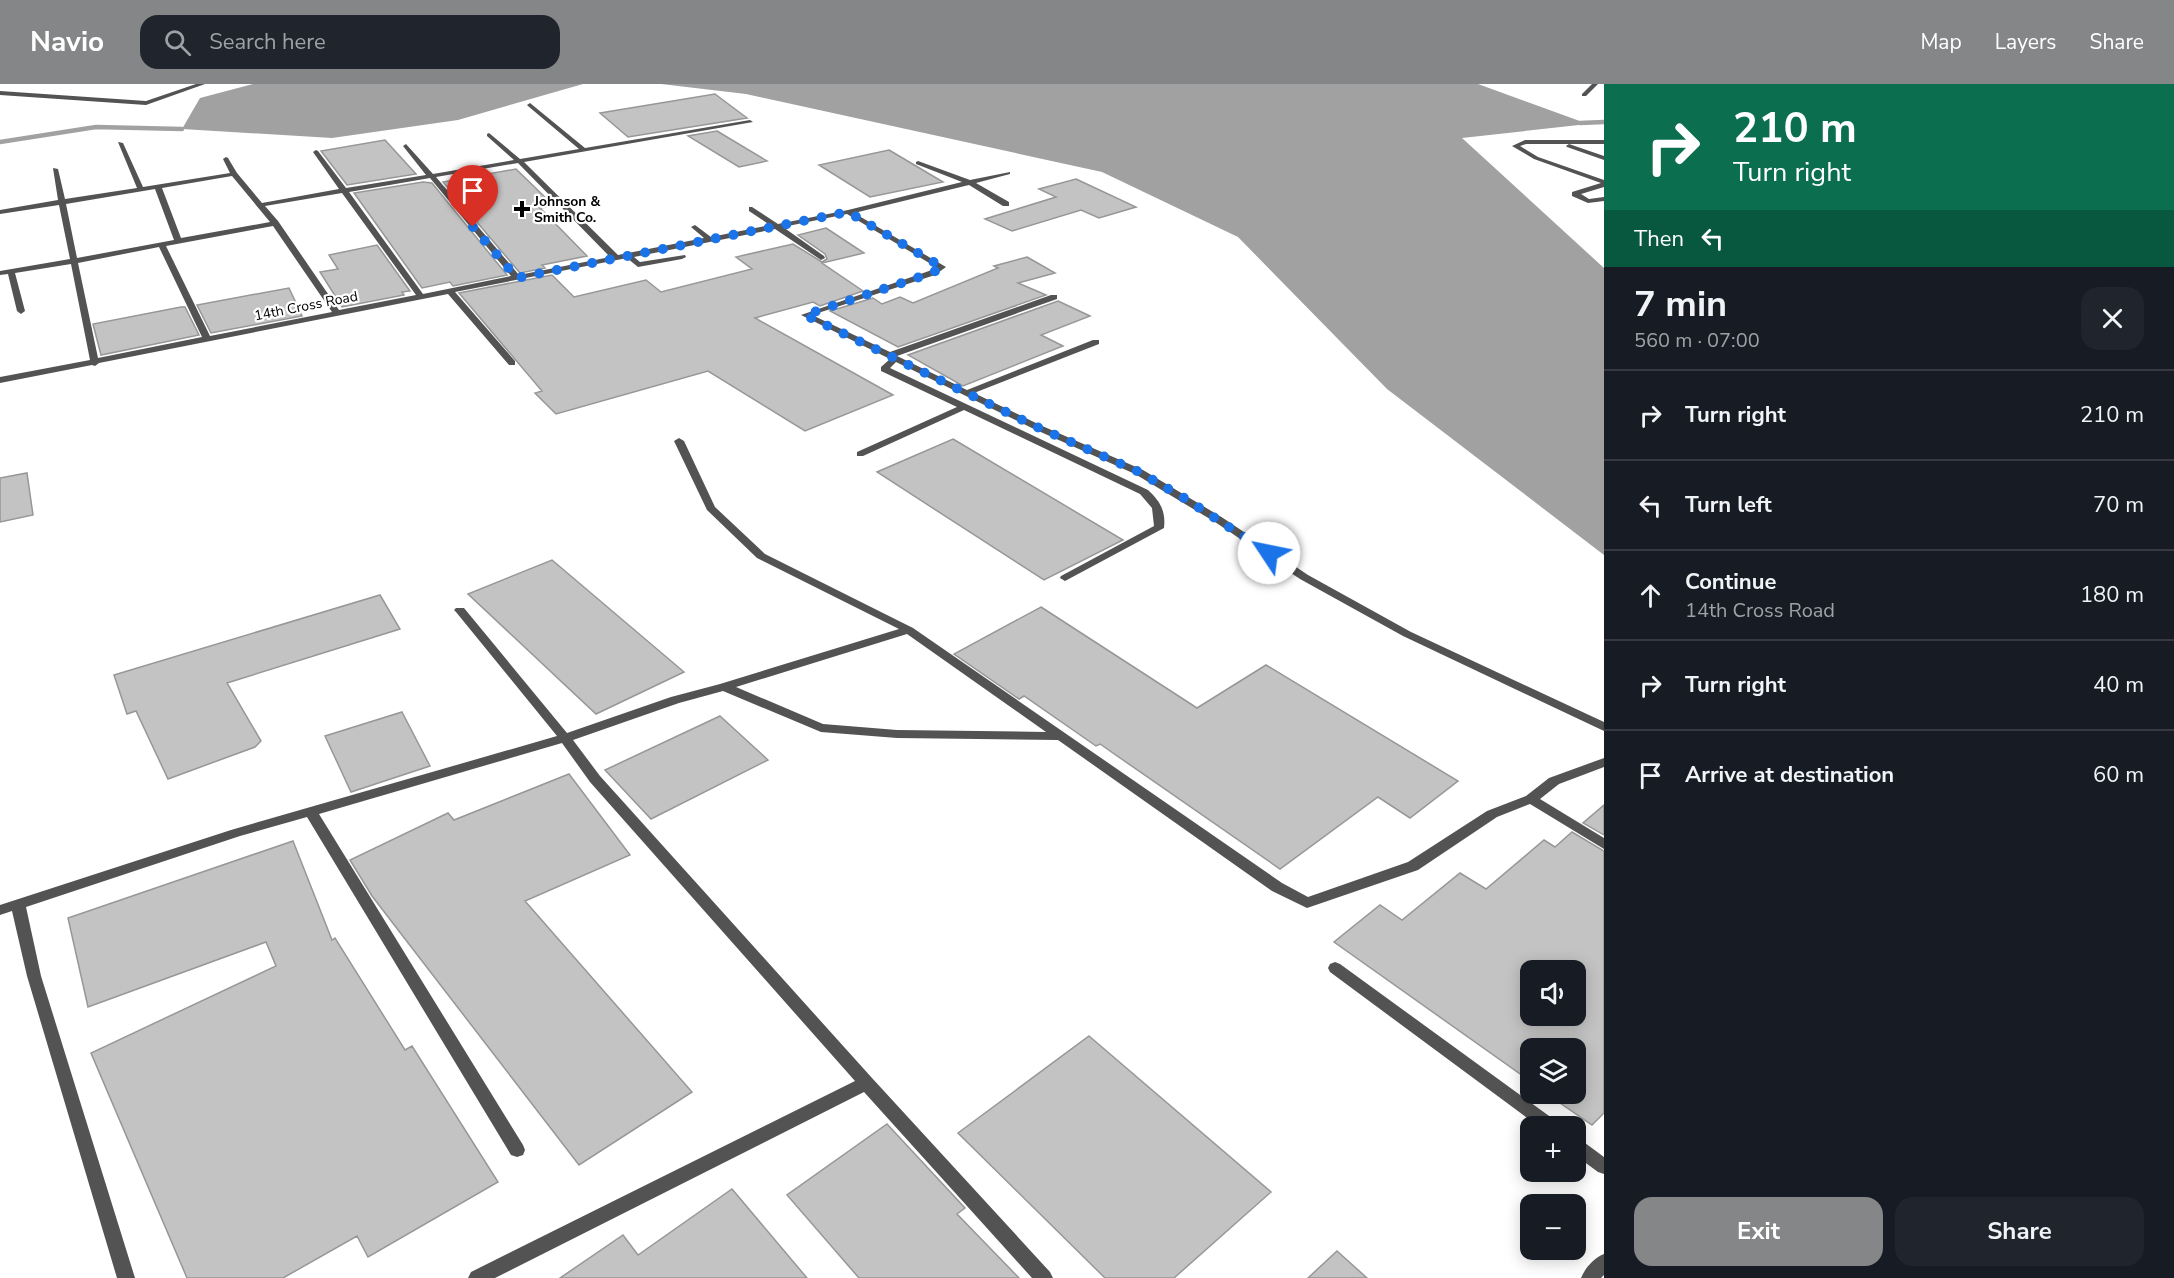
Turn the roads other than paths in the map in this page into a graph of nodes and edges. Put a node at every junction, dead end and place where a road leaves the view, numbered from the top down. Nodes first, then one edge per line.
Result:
1 (202, 84) edge
2 (1595, 84) edge
3 (0, 93) edge
4 (1584, 95) dead end
5 (530, 105) dead end
6 (750, 122) dead end
7 (489, 135) dead end
8 (1560, 142) junction
9 (1604, 142) edge
10 (120, 143) dead end
11 (406, 146) dead end
12 (585, 151) junction
13 (316, 152) dead end
14 (1604, 158) edge
15 (226, 159) dead end
16 (520, 162) junction
17 (918, 163) dead end
18 (55, 170) dead end
19 (1008, 173) dead end
20 (234, 174) junction
21 (430, 177) junction
22 (969, 182) junction
23 (1604, 184) edge
24 (158, 187) junction
25 (141, 189) junction
26 (343, 191) junction
27 (1604, 199) edge
28 (62, 202) junction
29 (1006, 204) dead end
30 (260, 205) junction
31 (752, 209) dead end
32 (0, 212) edge
33 (848, 212) junction
34 (275, 223) junction
35 (776, 226) junction
36 (695, 227) dead end
37 (710, 240) junction
38 (178, 241) junction
39 (162, 245) junction
40 (629, 256) junction
41 (682, 257) dead end
42 (616, 258) junction
43 (821, 258) dead end
44 (74, 261) junction
45 (11, 271) junction
46 (0, 273) edge
47 (517, 278) junction
48 (450, 291) junction
49 (421, 297) junction
50 (1054, 297) dead end
51 (21, 311) dead end
52 (337, 313) junction
53 (207, 339) junction
54 (1096, 342) dead end
55 (891, 357) junction
56 (95, 363) junction
57 (512, 363) dead end
58 (0, 380) edge
59 (966, 393) junction
60 (964, 407) junction
61 (679, 441) dead end
62 (860, 454) dead end
63 (1065, 578) dead end
64 (460, 610) dead end
65 (909, 630) junction
66 (724, 687) junction
67 (1604, 727) edge
68 (1061, 736) junction
69 (565, 738) junction
70 (1604, 762) edge
71 (1531, 799) junction
72 (311, 812) junction
73 (1604, 844) edge
74 (18, 904) junction
75 (0, 910) edge
76 (1335, 968) dead end
77 (866, 1083) junction
78 (1536, 1116) edge
79 (517, 1150) dead end
80 (1586, 1153) edge
81 (1604, 1167) edge
82 (1604, 1262) edge
83 (126, 1278) edge
84 (477, 1278) edge
85 (1044, 1278) edge
86 (1590, 1278) edge

1 - 3 street
2 - 4 street
5 - 12 street
6 - 12 street
7 - 16 street
8 - 9 street
8 - 14 street
8 - 23 street
10 - 25 street
11 - 21 street
12 - 16 street
13 - 26 street
15 - 20 street
16 - 21 street
16 - 42 street
17 - 22 street
18 - 28 street
19 - 22 street, 14th Cross Road
20 - 24 street
20 - 30 street
21 - 26 street
21 - 47 street
22 - 29 street
22 - 33 street, 14th Cross Road
23 - 27 street
24 - 25 street
24 - 38 street
25 - 28 street
26 - 30 street
26 - 49 street
28 - 32 street
28 - 44 street
30 - 34 street
31 - 35 street
33 - 35 street, 14th Cross Road
33 - 55 street
34 - 38 street
34 - 52 street
35 - 37 street, 14th Cross Road
35 - 43 street
36 - 37 street
37 - 40 street, 14th Cross Road
38 - 39 street
39 - 44 street
39 - 53 street
40 - 41 street
40 - 42 street, 14th Cross Road
42 - 47 street, 14th Cross Road
44 - 45 street
44 - 56 street
45 - 46 street
45 - 51 street
47 - 48 street, 14th Cross Road
48 - 49 street, 14th Cross Road
48 - 57 street
49 - 52 street, 14th Cross Road
50 - 55 street
52 - 53 street, 14th Cross Road
53 - 56 street, 14th Cross Road
54 - 59 street
55 - 59 street
55 - 60 street
56 - 58 street, 14th Cross Road
59 - 67 street
60 - 62 street
60 - 63 street
61 - 65 street
64 - 69 street
65 - 66 street
65 - 68 street
66 - 68 street
66 - 69 street
68 - 71 street
69 - 72 street
69 - 77 street
70 - 71 street
71 - 73 street
72 - 74 street
72 - 79 street
74 - 75 street
74 - 83 street
76 - 78 street
77 - 84 street
77 - 85 street
80 - 81 street
82 - 86 street

